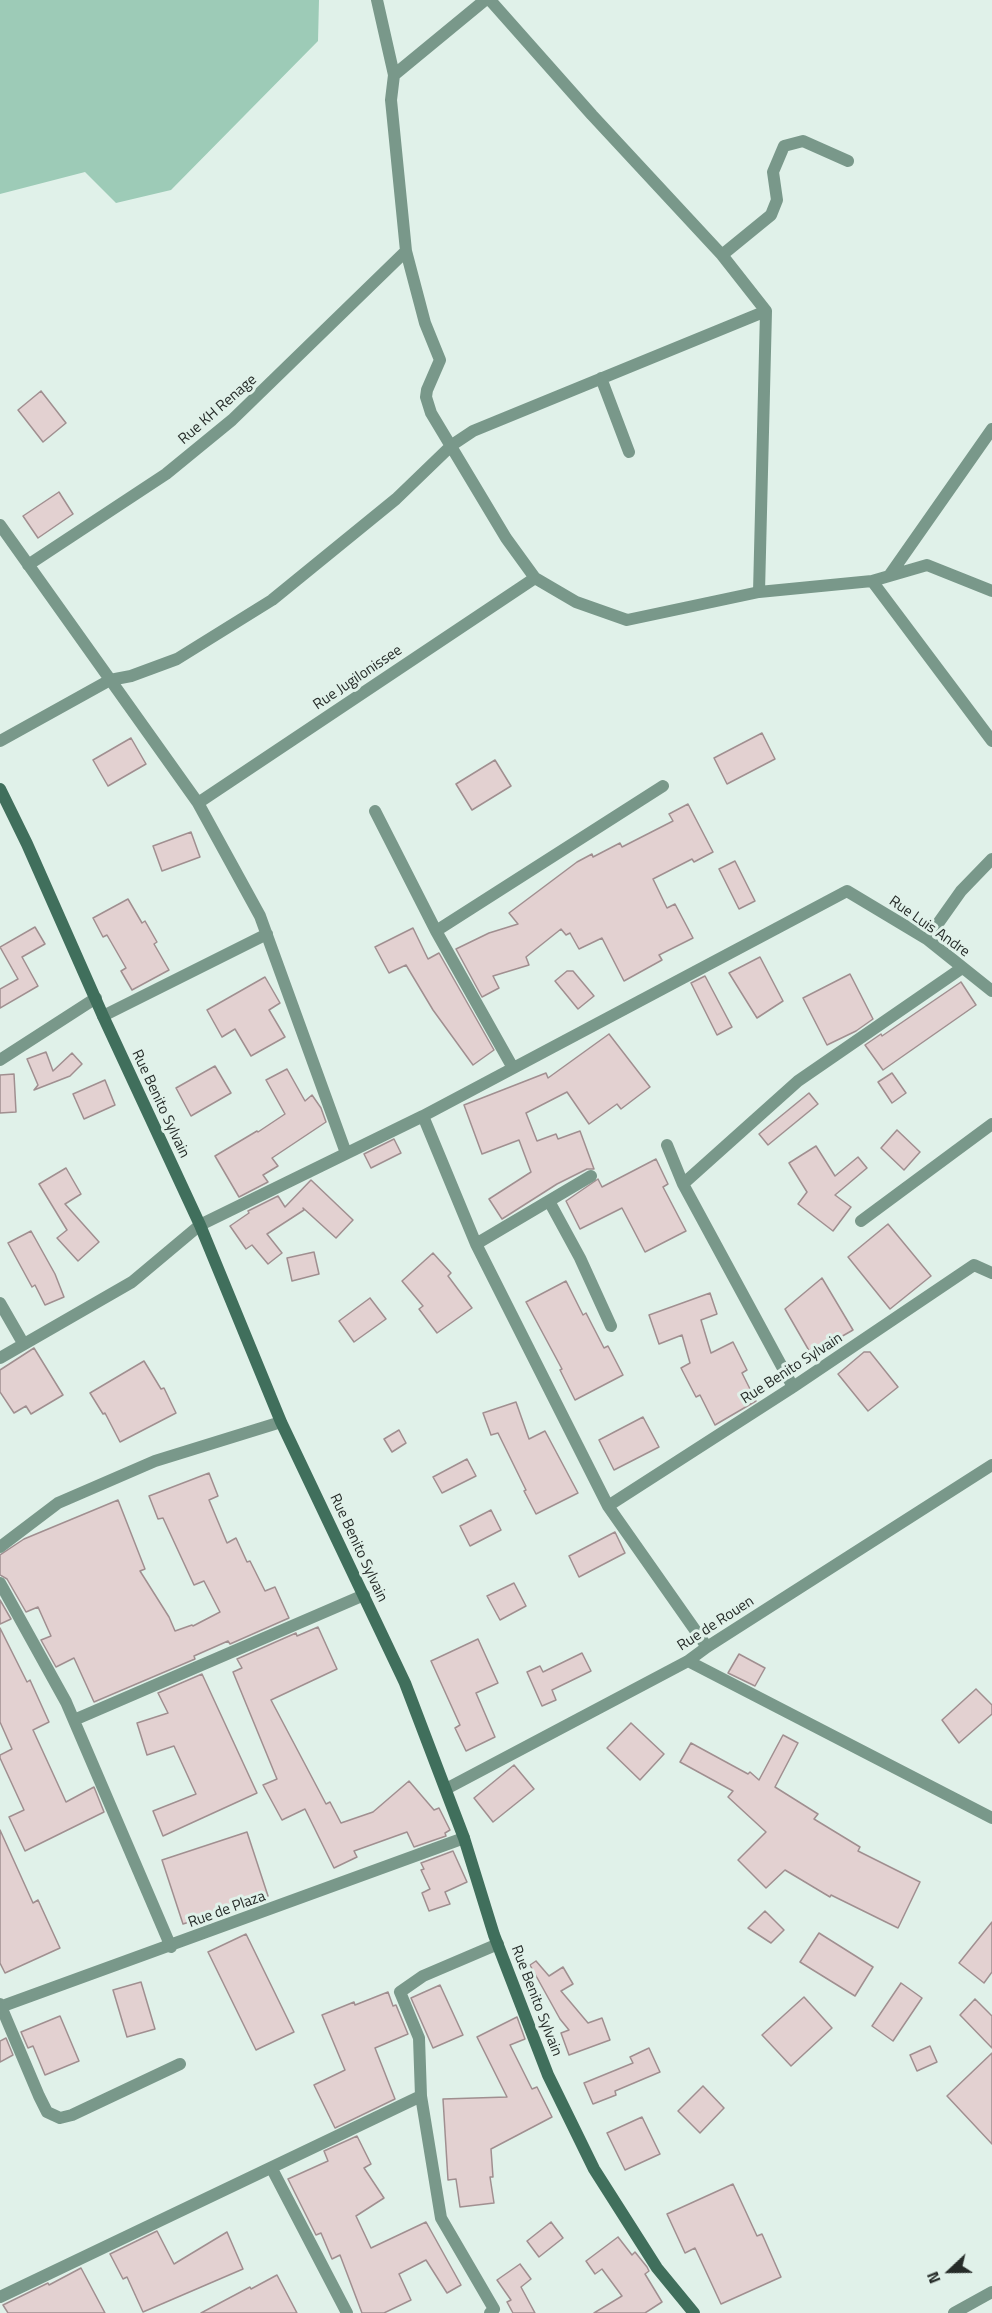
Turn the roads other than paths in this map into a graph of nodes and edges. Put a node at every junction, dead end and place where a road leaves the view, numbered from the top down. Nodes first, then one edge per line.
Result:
1 (376, 0) edge
2 (485, 0) edge
3 (490, 0) edge
4 (394, 75) junction
5 (848, 161) dead end
6 (405, 251) junction
7 (722, 255) junction
8 (766, 311) junction
9 (601, 378) junction
10 (992, 429) edge
11 (452, 446) junction
12 (629, 452) dead end
13 (0, 525) edge
14 (28, 565) junction
15 (889, 576) junction
16 (535, 578) junction
17 (872, 581) junction
18 (992, 591) edge
19 (759, 592) junction
20 (110, 680) junction
21 (0, 741) edge
22 (992, 741) edge
23 (663, 786) dead end
24 (0, 789) edge
25 (198, 803) junction
26 (375, 811) dead end
27 (992, 859) edge
28 (436, 931) junction
29 (267, 933) junction
30 (927, 939) junction
31 (962, 968) junction
32 (992, 991) edge
33 (96, 998) junction
34 (103, 1016) junction
35 (0, 1060) edge
36 (513, 1068) junction
37 (423, 1116) junction
38 (992, 1124) edge
39 (667, 1145) dead end
40 (346, 1153) junction
41 (591, 1176) dead end
42 (683, 1184) junction
43 (549, 1201) junction
44 (861, 1221) dead end
45 (200, 1224) junction
46 (476, 1244) junction
47 (992, 1273) edge
48 (0, 1304) edge
49 (611, 1326) dead end
50 (23, 1343) junction
51 (0, 1358) edge
52 (793, 1387) junction
53 (281, 1422) junction
54 (992, 1465) edge
55 (608, 1506) junction
56 (0, 1547) edge
57 (0, 1583) edge
58 (364, 1595) junction
59 (707, 1647) junction
60 (688, 1661) junction
61 (74, 1720) junction
62 (446, 1789) junction
63 (992, 1818) edge
64 (464, 1838) junction
65 (498, 1944) junction
66 (171, 1947) junction
67 (0, 2006) edge
68 (180, 2064) dead end
69 (421, 2096) junction
70 (272, 2169) junction
71 (992, 2292) edge
72 (0, 2297) edge
73 (492, 2311) edge
74 (347, 2313) edge
75 (694, 2313) edge
76 (954, 2313) edge

1 - 4 street
2 - 4 street
3 - 7 street
4 - 6 street
5 - 7 street
6 - 11 street
6 - 14 street, Rue KH Renage
7 - 8 street
8 - 9 street
8 - 19 street
9 - 11 street
9 - 12 street
10 - 15 street
11 - 16 street
11 - 20 street
13 - 14 street
14 - 20 street
15 - 17 street
15 - 18 street
16 - 19 street
16 - 25 street, Rue Jugilonissee
17 - 19 street
17 - 22 street
20 - 21 street
20 - 25 street
23 - 28 street
24 - 33 main road, Rue Benito Sylvain
25 - 29 street
26 - 28 street
27 - 30 street
28 - 36 street
29 - 34 street
29 - 40 street
30 - 31 street, Rue Luis Andre
30 - 36 street, Rue Luis Andre
31 - 32 street, Rue Luis Andre
31 - 42 street
33 - 34 main road, Rue Benito Sylvain
33 - 35 street
34 - 45 main road, Rue Benito Sylvain
36 - 37 street
37 - 40 street
37 - 46 street
38 - 44 street
39 - 42 street
40 - 45 street
41 - 43 street
42 - 52 street
43 - 46 street
43 - 49 street
45 - 50 street
45 - 53 main road, Rue Benito Sylvain
46 - 55 street
47 - 52 street, Rue Benito Sylvain
48 - 50 street
50 - 51 street
52 - 55 street, Rue Benito Sylvain
53 - 56 street
53 - 58 main road, Rue Benito Sylvain
54 - 59 street, Rue de Rouen
55 - 59 street
57 - 61 street
58 - 61 street
58 - 62 main road, Rue Benito Sylvain
59 - 60 street, Rue de Rouen
60 - 62 street, Rue de Rouen
60 - 63 street
61 - 66 street
62 - 64 main road, Rue Benito Sylvain
64 - 65 main road, Rue Benito Sylvain
64 - 66 street, Rue de Plaza
65 - 69 street
65 - 75 main road, Rue Benito Sylvain
66 - 67 street, Rue de Plaza
67 - 68 street
69 - 70 street
69 - 73 street
70 - 72 street
70 - 74 street
71 - 76 street

